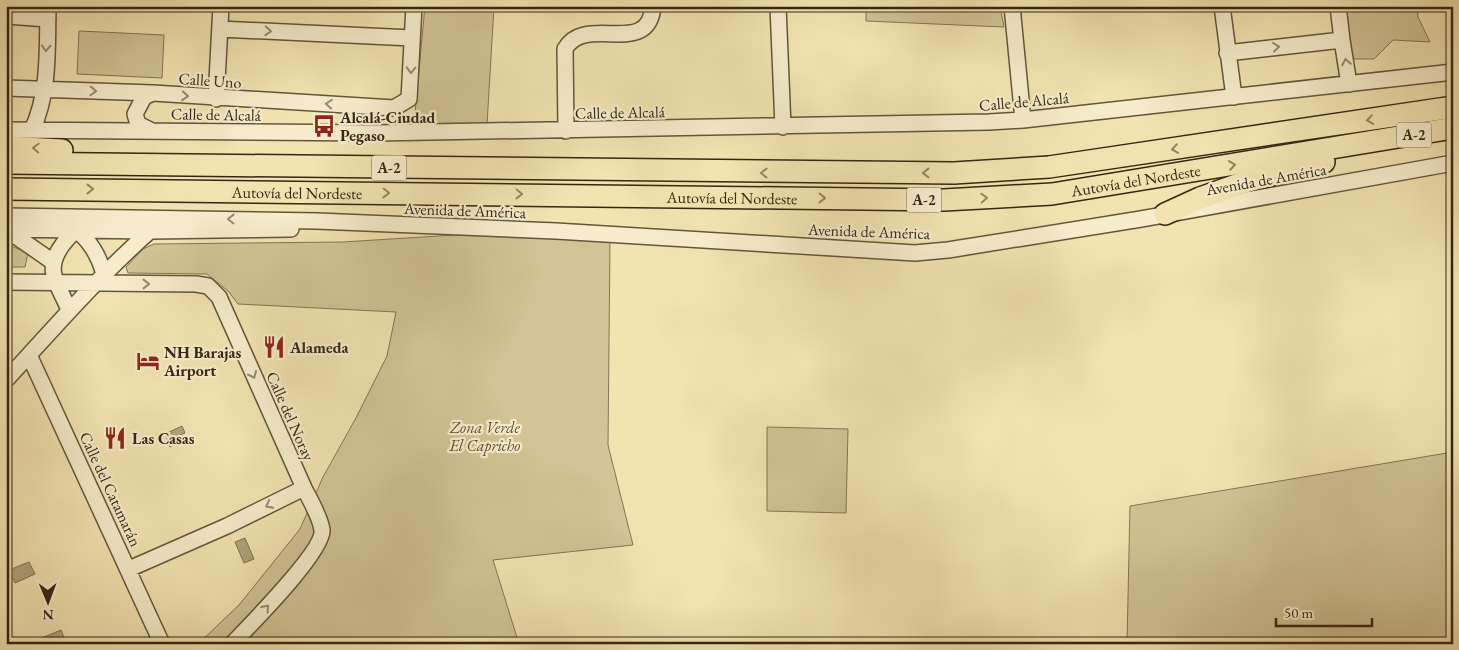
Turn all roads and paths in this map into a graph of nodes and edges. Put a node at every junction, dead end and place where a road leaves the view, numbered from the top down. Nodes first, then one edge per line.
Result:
1 (221, 6) edge
2 (414, 6) edge
3 (653, 6) edge
4 (778, 6) edge
5 (1012, 6) edge
6 (1222, 6) edge
7 (1338, 6) edge
8 (48, 12) edge
9 (6, 16) edge
10 (220, 29) junction
11 (412, 38) junction
12 (1342, 40) junction
13 (1227, 53) junction
14 (1453, 72) edge
15 (1349, 84) junction
16 (6, 88) edge
17 (44, 89) junction
18 (153, 93) junction
19 (1234, 97) junction
20 (216, 99) junction
21 (1453, 107) edge
22 (1023, 120) junction
23 (783, 127) junction
24 (1453, 128) edge
25 (6, 130) edge
26 (32, 130) junction
27 (152, 131) junction
28 (566, 131) junction
29 (1374, 142) junction
30 (6, 147) edge
31 (6, 163) edge
32 (1453, 163) edge
33 (642, 171) junction
34 (6, 189) edge
35 (1166, 214) junction
36 (6, 216) edge
37 (26, 216) junction
38 (103, 218) junction
39 (367, 224) junction
40 (6, 229) edge
41 (76, 230) junction
42 (150, 231) junction
43 (6, 234) edge
44 (53, 262) junction
45 (101, 279) junction
46 (6, 282) edge
47 (55, 282) junction
48 (69, 310) junction
49 (29, 354) junction
50 (6, 380) edge
51 (304, 488) junction
52 (129, 569) junction
53 (158, 642) edge
54 (232, 644) edge

1 - 10 street
2 - 11 street
3 - 28 street
4 - 23 street
5 - 22 street
6 - 13 street
7 - 12 street
8 - 9 street
8 -> 17 street
10 -> 11 street
10 - 20 street
11 -> 20 street, Calle Uno
13 -> 12 street
15 -> 12 street
13 - 19 street
14 - 15 street, Calle de Alcalá
15 - 19 street, Calle de Alcalá
16 - 17 street, Calle Uno
17 -> 18 street, Calle Uno
17 - 26 street
18 -> 20 street, Calle Uno
18 - 27 street
19 - 22 street, Calle de Alcalá
21 -> 33 highway, Autovía del Nordeste / A-2
22 - 23 street, Calle de Alcalá
23 - 28 street, Calle de Alcalá
24 - 29 highway, Autovía del Nordeste / A-2
25 - 26 street, Calle de Alcalá
26 - 27 street, Calle de Alcalá
27 - 28 street, Calle de Alcalá
34 -> 29 highway, Autovía del Nordeste / A-2
29 - 35 highway
33 -> 30 highway
31 - 33 highway, Autovía del Nordeste / A-2
32 - 35 street, Avenida de América
35 - 39 street, Avenida de América
36 - 37 street, Avenida de América
37 - 38 street, Avenida de América
37 - 41 street
39 -> 38 street, Avenida de América
38 - 41 street
39 - 42 street, Avenida de América
40 - 41 street, Avenida de América
41 - 42 street, Avenida de América
41 - 44 street
41 - 45 street
42 - 45 street
43 - 44 street
44 - 47 street
45 - 47 street, Calle del Noray
45 - 48 street
45 -> 51 street, Calle del Noray
46 - 47 street, Calle del Noray
47 - 48 street
48 - 49 street
49 - 50 street
49 - 52 street, Calle del Catamarán
51 -> 52 street, Calle del Noray
54 -> 51 street
52 - 53 street, Calle del Catamarán

